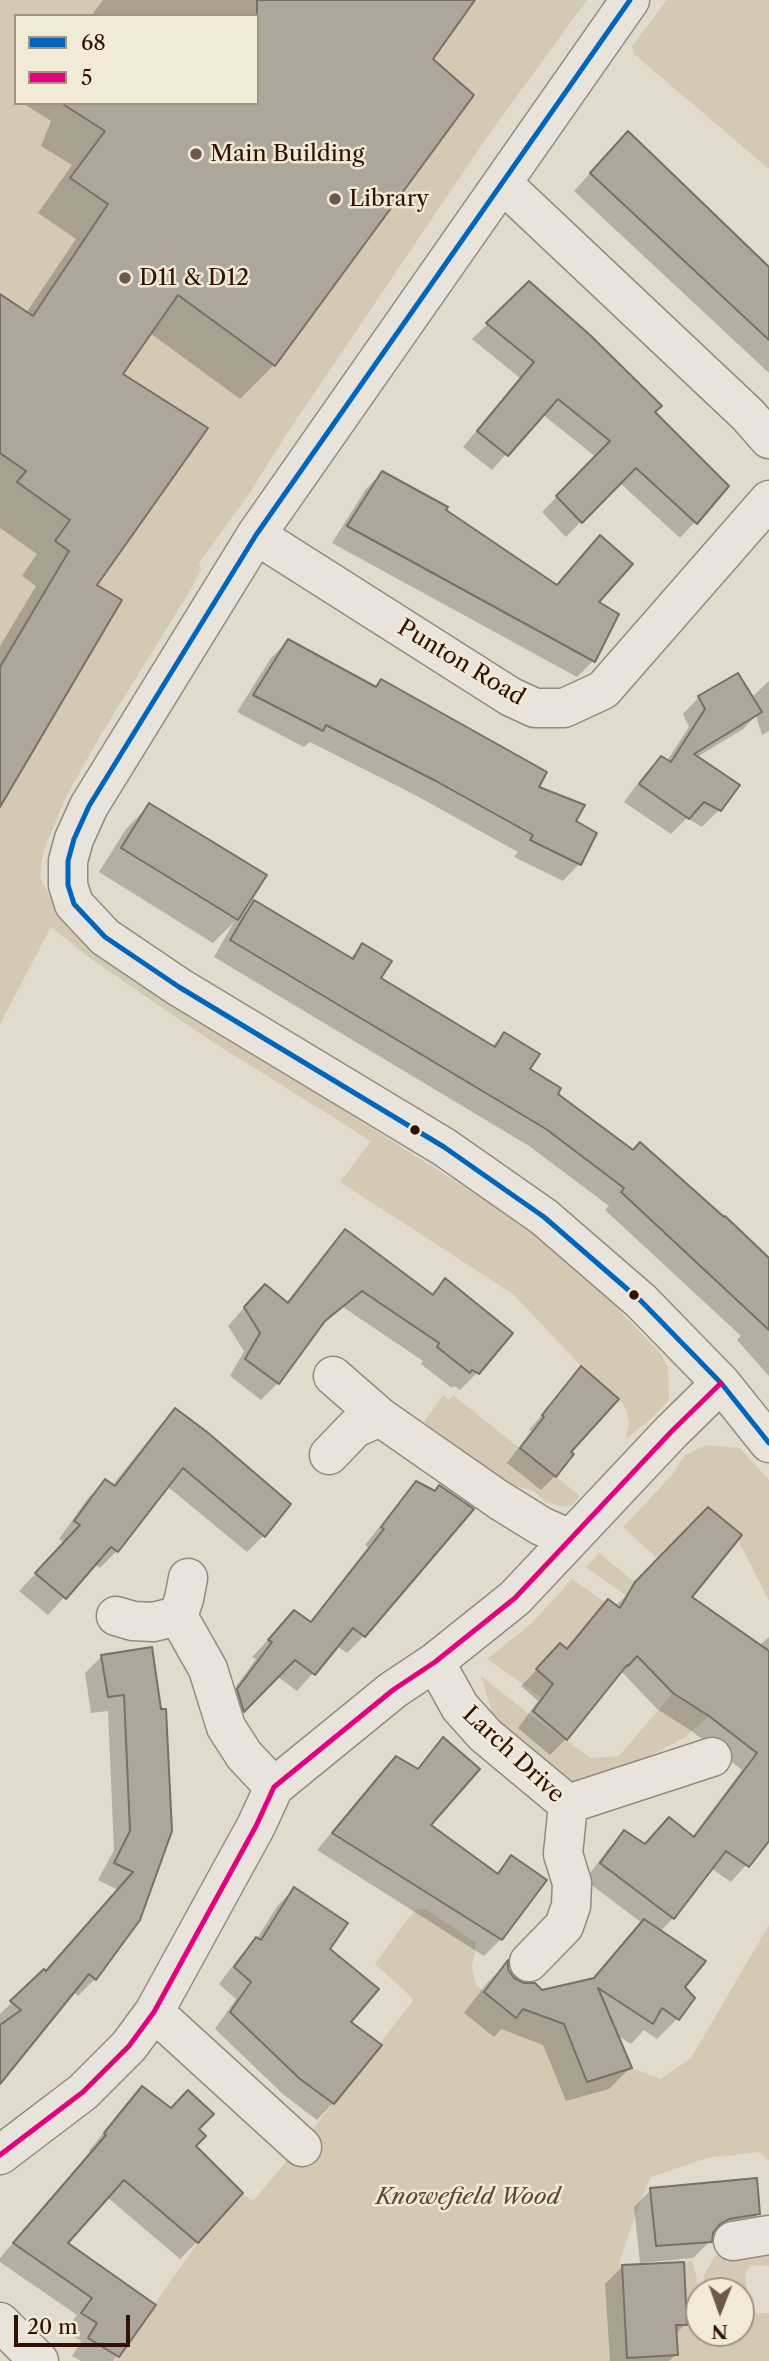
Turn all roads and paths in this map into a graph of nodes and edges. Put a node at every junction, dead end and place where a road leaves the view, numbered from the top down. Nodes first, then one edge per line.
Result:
1 (630, 0) edge
2 (502, 183) junction
3 (769, 439) edge
4 (769, 500) edge
5 (256, 535) junction
6 (333, 1376) dead end
7 (721, 1382) junction
8 (380, 1417) junction
9 (769, 1443) edge
10 (329, 1455) dead end
11 (570, 1539) junction
12 (188, 1578) dead end
13 (178, 1615) junction
14 (117, 1616) dead end
15 (435, 1662) junction
16 (712, 1757) dead end
17 (274, 1787) junction
18 (568, 1804) junction
19 (529, 1962) dead end
20 (154, 2012) junction
21 (302, 2147) dead end
22 (0, 2155) edge
23 (0, 2322) edge
24 (39, 2361) edge

1 - 2 street
2 - 3 street
2 - 5 street
4 - 5 street, Punton Road
5 - 7 street
6 - 8 street
7 - 9 street
7 - 11 street
8 - 10 street
8 - 11 street
11 - 15 street
12 - 13 street
13 - 14 street
13 - 17 street
15 - 17 street
15 - 18 street, Larch Drive
16 - 18 street
17 - 20 street
18 - 19 street, Larch Drive
20 - 21 street
20 - 22 street
23 - 24 street

